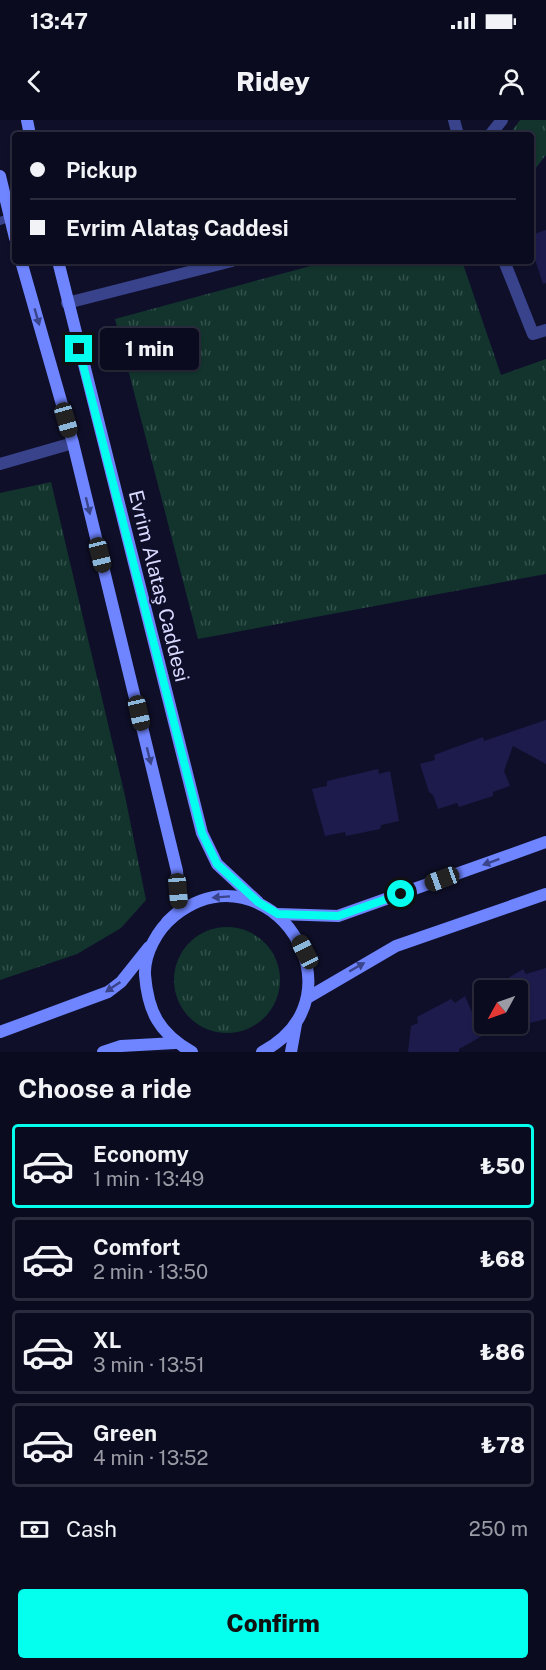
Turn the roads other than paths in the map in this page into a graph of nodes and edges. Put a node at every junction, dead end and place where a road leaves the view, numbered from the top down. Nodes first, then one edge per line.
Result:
1 (502, 120) edge
2 (492, 132) edge
3 (0, 176) edge
4 (5, 219) edge
5 (12, 232) edge
6 (22, 264) edge
7 (59, 264) edge
8 (220, 264) edge
9 (505, 264) edge
10 (68, 303) junction
11 (546, 330) edge
12 (73, 442) junction
13 (0, 464) edge
14 (546, 842) edge
15 (546, 894) edge
16 (258, 902) junction
17 (278, 914) junction
18 (167, 922) junction
19 (152, 944) junction
20 (307, 998) junction
21 (296, 1023) junction
22 (0, 1032) edge
23 (175, 1043) junction
24 (103, 1052) edge
25 (192, 1052) edge
26 (262, 1052) edge
27 (291, 1052) edge

1 - 2 street
3 - 4 main road
4 - 5 main road
6 -> 12 main road
7 - 10 main road, Evrim Alataş Caddesi
8 - 10 street
9 - 11 street
10 - 16 main road, Evrim Alataş Caddesi
12 - 13 street
12 -> 18 main road
14 -> 17 main road
20 -> 15 main road
16 - 17 main road
16 -> 18 main road
17 - 20 main road
18 - 19 main road
19 -> 22 main road
19 - 23 main road
20 - 21 main road
21 - 26 main road
21 - 27 main road
23 - 24 main road
23 - 25 main road

